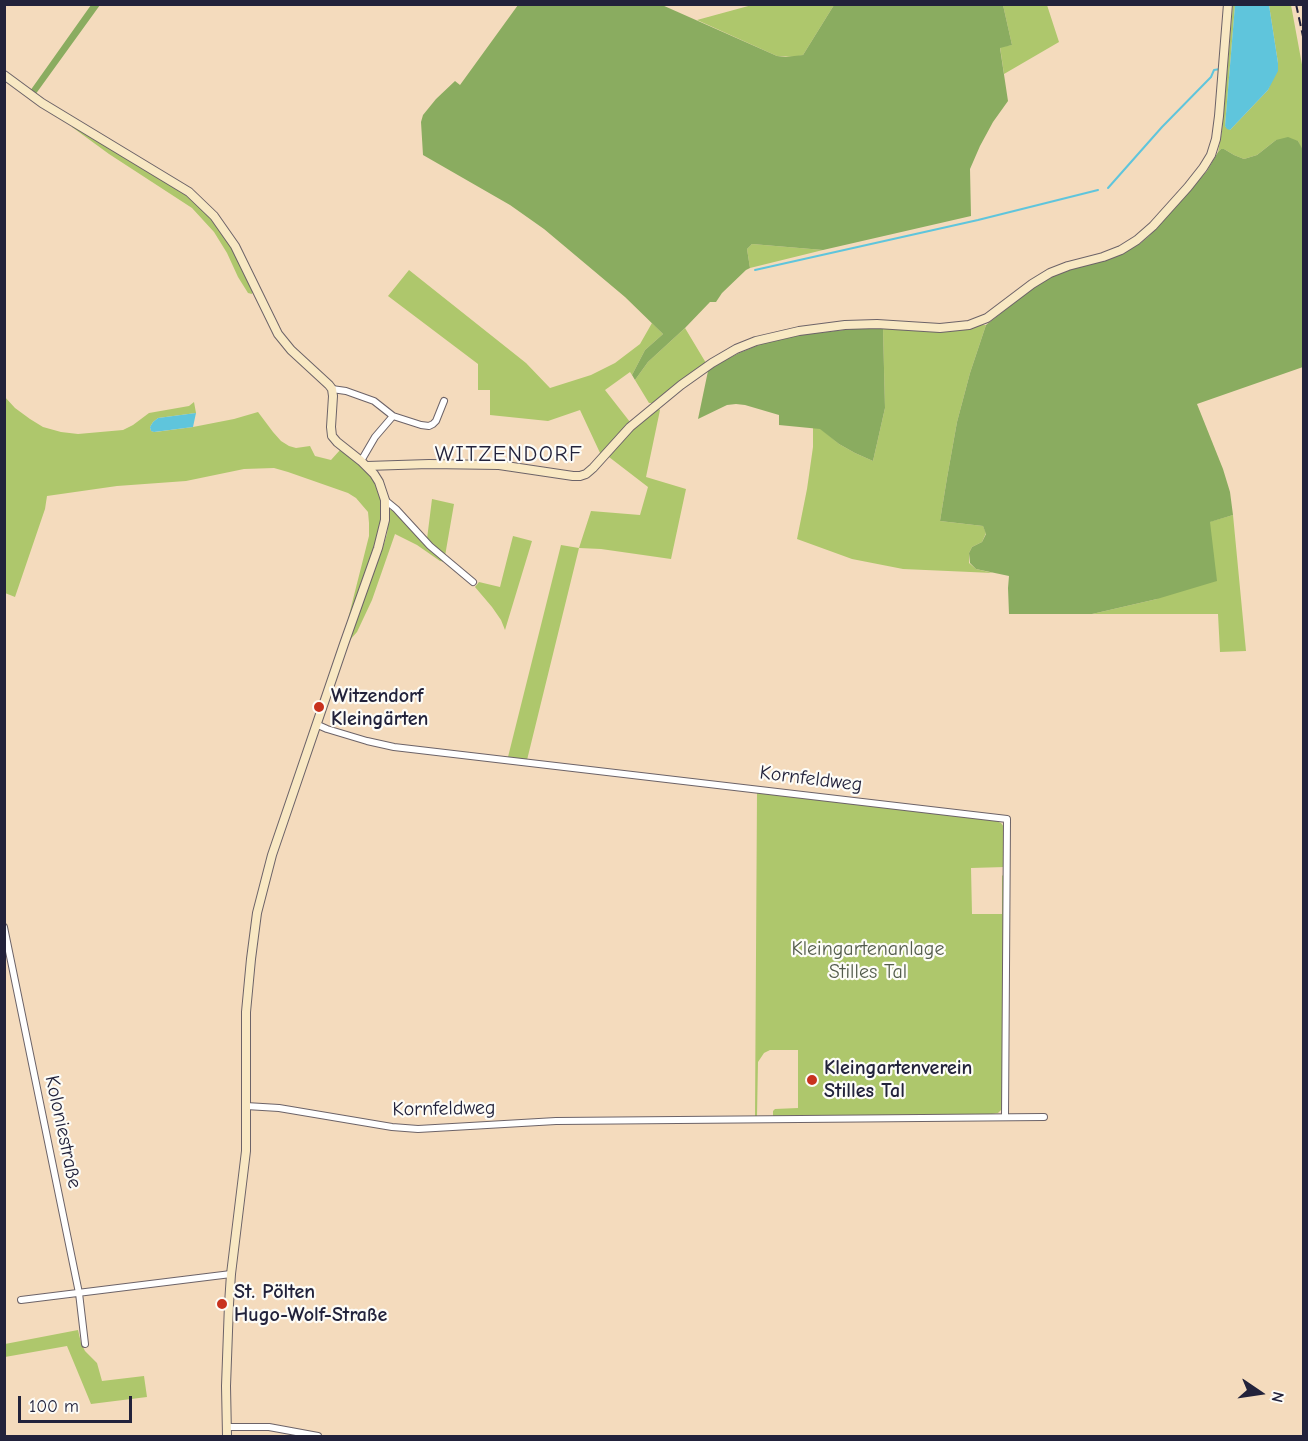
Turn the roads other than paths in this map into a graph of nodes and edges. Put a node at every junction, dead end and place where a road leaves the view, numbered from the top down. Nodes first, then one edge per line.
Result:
1 (1228, 4) edge
2 (4, 75) edge
3 (332, 389) junction
4 (444, 400) dead end
5 (393, 416) junction
6 (364, 464) junction
7 (384, 500) junction
8 (473, 582) dead end
9 (318, 725) junction
10 (4, 927) edge
11 (246, 1106) junction
12 (1005, 1117) junction
13 (1044, 1117) dead end
14 (231, 1274) junction
15 (79, 1293) junction
16 (21, 1300) dead end
17 (84, 1344) dead end
18 (227, 1432) edge
19 (318, 1437) edge

1 - 6 street
2 - 3 street
3 - 5 street
3 - 6 street
4 - 5 street
5 - 6 street
6 - 7 street
7 - 8 street
7 - 9 street
9 - 11 street
9 - 12 street, Kornfeldweg
10 - 15 street, Koloniestraße
11 - 12 street, Kornfeldweg
11 - 14 street
12 - 13 street, Kornfeldweg
14 - 15 street
14 - 18 street
15 - 16 street
15 - 17 street, Koloniestraße
18 - 19 street

